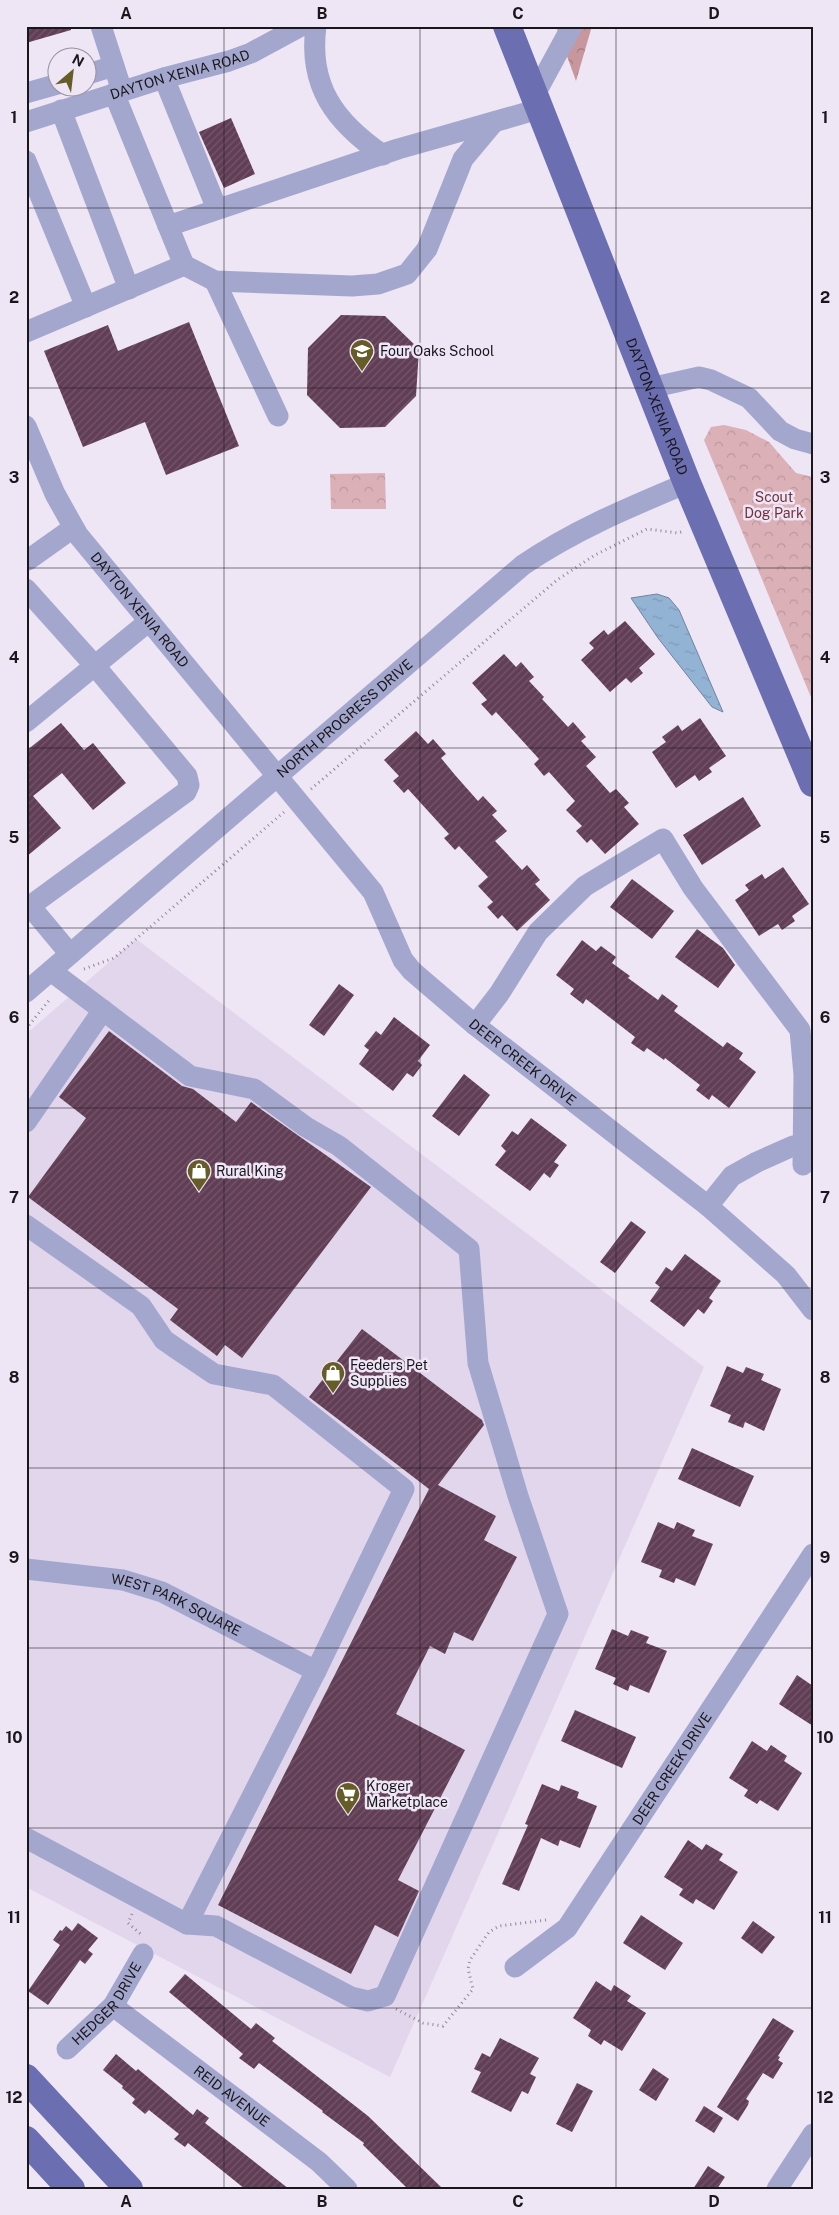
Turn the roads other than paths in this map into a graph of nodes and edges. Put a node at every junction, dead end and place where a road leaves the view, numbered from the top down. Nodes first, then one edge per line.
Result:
1 (101, 26) edge
2 (301, 26) edge
3 (316, 26) edge
4 (507, 26) edge
5 (572, 26) edge
6 (114, 66) junction
7 (98, 71) edge
8 (164, 78) junction
9 (48, 87) edge
10 (118, 92) junction
11 (26, 93) edge
12 (537, 102) junction
13 (61, 110) junction
14 (26, 122) edge
15 (494, 122) junction
16 (382, 155) junction
17 (26, 161) edge
18 (217, 209) junction
19 (168, 226) junction
20 (184, 265) junction
21 (215, 281) junction
22 (129, 288) junction
23 (86, 308) junction
24 (26, 332) edge
25 (650, 388) junction
26 (278, 416) dead end
27 (26, 426) edge
28 (813, 444) edge
29 (687, 483) junction
30 (73, 528) junction
31 (27, 560) edge
32 (26, 589) edge
33 (148, 622) junction
34 (95, 666) junction
35 (26, 722) edge
36 (277, 778) junction
37 (813, 782) edge
38 (28, 907) edge
39 (70, 954) junction
40 (59, 976) junction
41 (26, 992) edge
42 (103, 1010) junction
43 (475, 1024) junction
44 (26, 1122) edge
45 (808, 1157) edge
46 (708, 1206) junction
47 (26, 1225) edge
48 (813, 1310) edge
49 (813, 1554) edge
50 (26, 1569) edge
51 (316, 1671) junction
52 (26, 1838) edge
53 (187, 1924) junction
54 (144, 1954) road end
55 (515, 1967) dead end
56 (113, 2006) junction
57 (67, 2050) dead end
58 (26, 2078) edge
59 (813, 2134) edge
60 (26, 2140) edge
61 (71, 2189) edge
62 (129, 2189) edge
63 (347, 2189) edge
64 (777, 2189) edge

1 - 6 street
2 - 8 street, DAYTON XENIA ROAD
3 - 16 street
4 - 12 main road, DAYTON-XENIA ROAD
5 - 12 street
6 - 7 street
6 - 10 street
8 - 10 street, DAYTON XENIA ROAD
8 - 18 street
9 - 11 street
10 - 13 street, DAYTON XENIA ROAD
10 - 19 street
12 - 15 street
12 - 25 main road, DAYTON-XENIA ROAD
13 - 14 street, DAYTON XENIA ROAD
13 - 22 street
15 - 16 street
15 - 21 street
16 - 18 street
17 - 23 street
18 - 19 street
19 - 20 street
20 - 21 street
20 - 22 street
21 - 26 street
22 - 23 street
23 - 24 street
25 - 28 street
25 - 29 main road, DAYTON-XENIA ROAD
27 - 30 street, DAYTON XENIA ROAD
29 - 36 street, NORTH PROGRESS DRIVE
29 - 37 main road, DAYTON-XENIA ROAD
30 - 31 street
30 - 33 street, DAYTON XENIA ROAD
32 - 34 street
33 - 34 street
33 - 36 street, DAYTON XENIA ROAD
34 - 35 street
34 - 38 street
36 - 39 street, NORTH PROGRESS DRIVE
36 - 43 street, DEER CREEK DRIVE
38 - 39 street
39 - 40 street, NORTH PROGRESS DRIVE
40 - 41 street, NORTH PROGRESS DRIVE
40 - 42 street
42 - 44 street
42 - 53 street
43 - 45 street
43 - 46 street, DEER CREEK DRIVE
45 - 46 street
46 - 48 street, DEER CREEK DRIVE
47 - 51 street
49 - 55 street, DEER CREEK DRIVE
50 - 51 street, WEST PARK SQUARE
51 - 53 street
52 - 53 street
54 - 56 street, HEDGER DRIVE
56 - 57 street, HEDGER DRIVE
56 - 63 street, REID AVENUE
58 - 62 main road
59 - 64 street
60 - 61 main road

